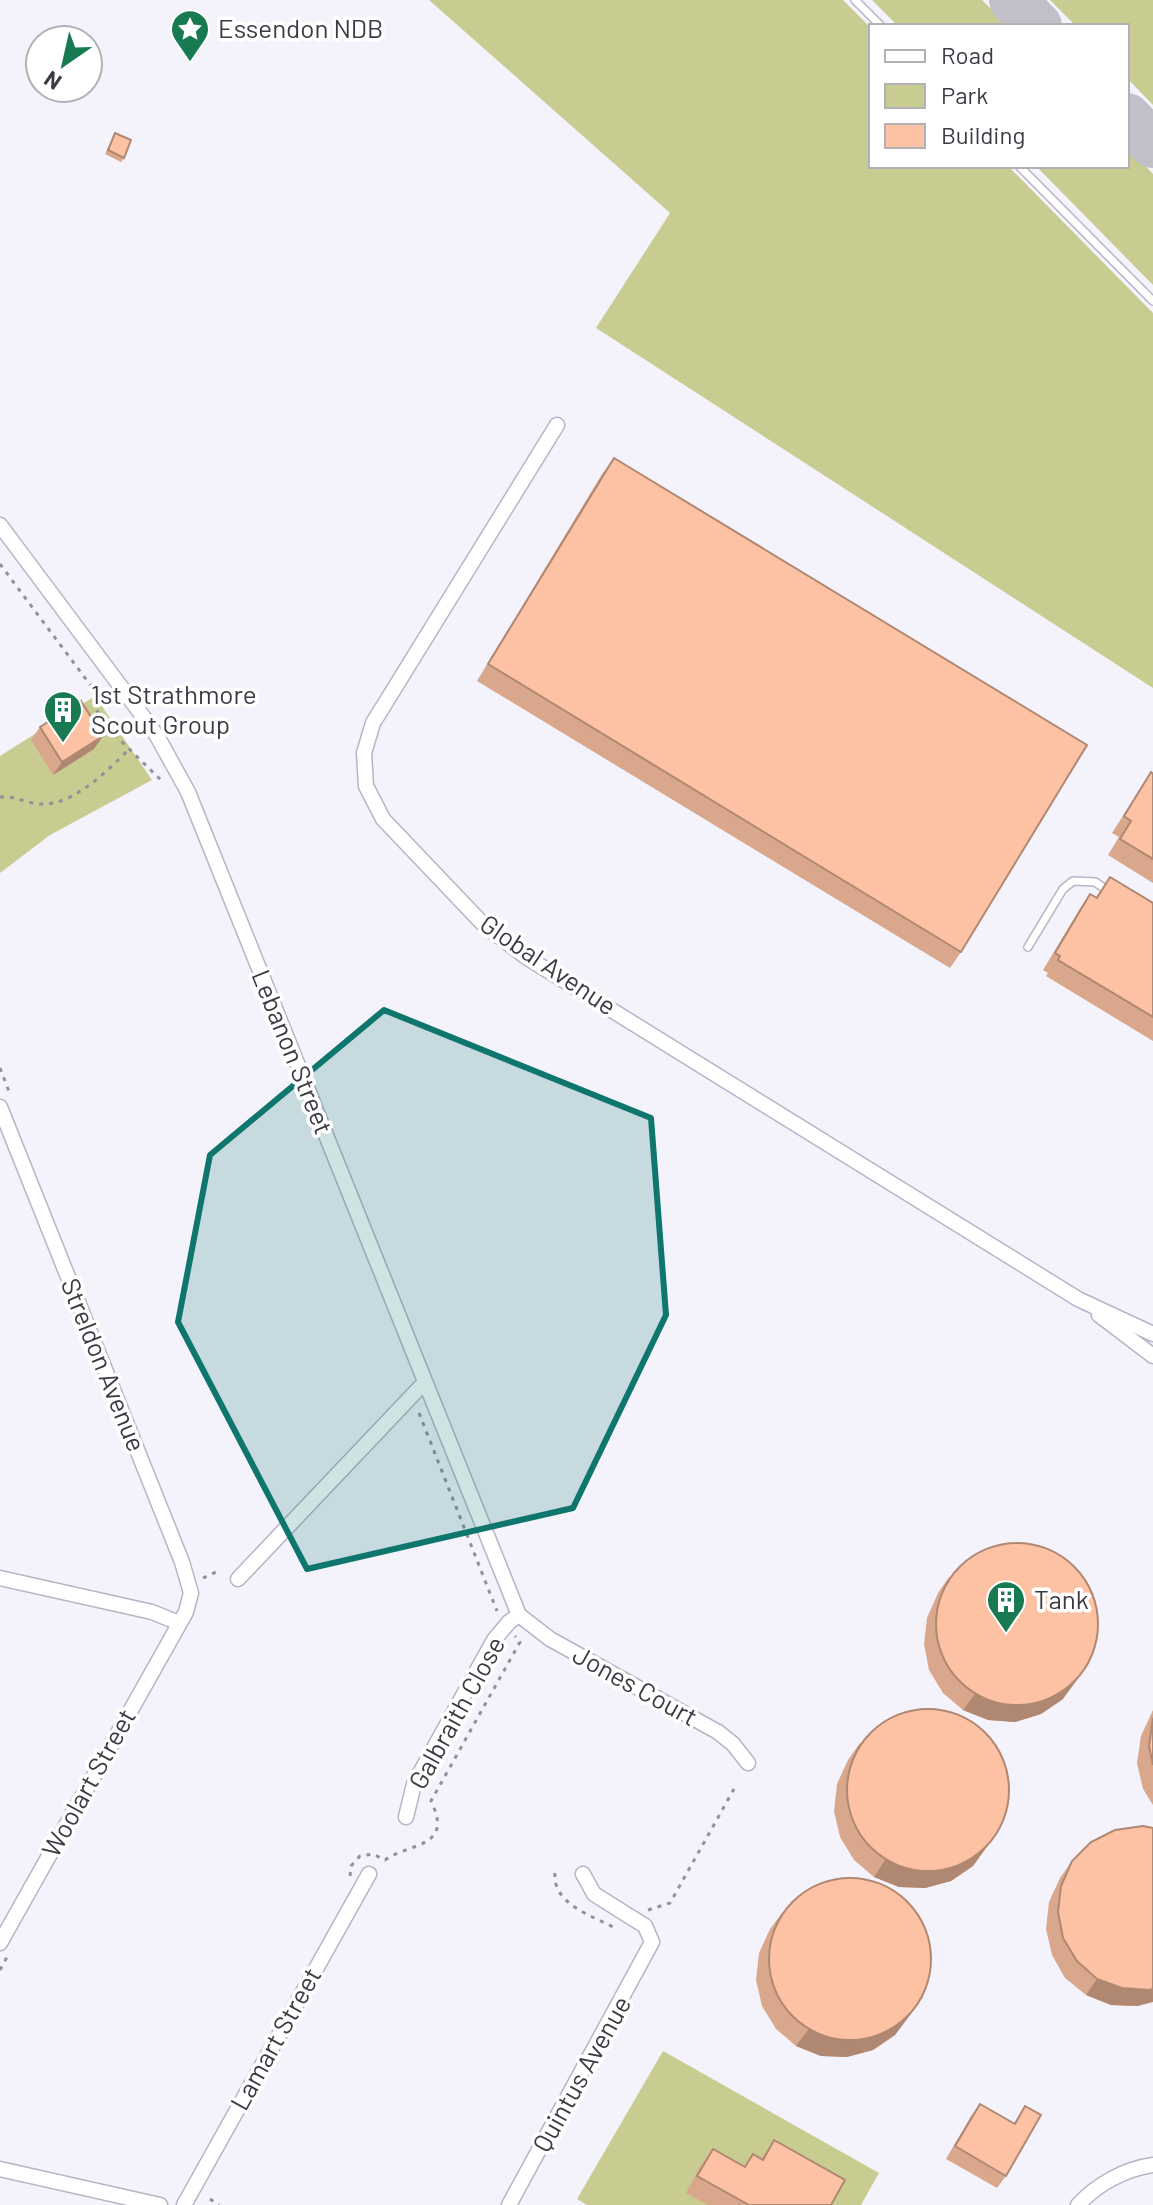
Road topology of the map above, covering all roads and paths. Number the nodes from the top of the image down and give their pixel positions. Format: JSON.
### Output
{"nodes":[{"id":1,"x":855,"y":0,"type":"edge"},
{"id":2,"x":879,"y":24,"type":"edge"},
{"id":3,"x":1021,"y":168,"type":"edge"},
{"id":4,"x":1153,"y":301,"type":"edge"},
{"id":5,"x":557,"y":425,"type":"dead end"},
{"id":6,"x":0,"y":525,"type":"edge"},
{"id":7,"x":0,"y":564,"type":"edge"},
{"id":8,"x":129,"y":749,"type":"junction"},
{"id":9,"x":170,"y":794,"type":"dead end"},
{"id":10,"x":0,"y":797,"type":"edge"},
{"id":11,"x":1118,"y":897,"type":"edge"},
{"id":12,"x":1028,"y":947,"type":"dead end"},
{"id":13,"x":0,"y":1068,"type":"edge"},
{"id":14,"x":6,"y":1101,"type":"edge"},
{"id":15,"x":1078,"y":1299,"type":"junction"},
{"id":16,"x":1153,"y":1334,"type":"edge"},
{"id":17,"x":1148,"y":1353,"type":"edge"},
{"id":18,"x":424,"y":1383,"type":"junction"},
{"id":19,"x":412,"y":1395,"type":"junction"},
{"id":20,"x":198,"y":1567,"type":"dead end"},
{"id":21,"x":216,"y":1572,"type":"dead end"},
{"id":22,"x":0,"y":1578,"type":"edge"},
{"id":23,"x":203,"y":1578,"type":"junction"},
{"id":24,"x":238,"y":1579,"type":"dead end"},
{"id":25,"x":206,"y":1588,"type":"dead end"},
{"id":26,"x":519,"y":1615,"type":"junction"},
{"id":27,"x":179,"y":1623,"type":"junction"},
{"id":28,"x":506,"y":1625,"type":"junction"},
{"id":29,"x":748,"y":1763,"type":"dead end"},
{"id":30,"x":734,"y":1789,"type":"dead end"},
{"id":31,"x":406,"y":1817,"type":"dead end"},
{"id":32,"x":555,"y":1873,"type":"dead end"},
{"id":33,"x":369,"y":1874,"type":"dead end"},
{"id":34,"x":583,"y":1874,"type":"dead end"},
{"id":35,"x":348,"y":1883,"type":"dead end"},
{"id":36,"x":641,"y":1922,"type":"junction"},
{"id":37,"x":617,"y":1929,"type":"dead end"},
{"id":38,"x":6,"y":1945,"type":"edge"},
{"id":39,"x":0,"y":1970,"type":"edge"},
{"id":40,"x":1153,"y":2165,"type":"edge"},
{"id":41,"x":0,"y":2169,"type":"edge"},
{"id":42,"x":210,"y":2199,"type":"dead end"},
{"id":43,"x":160,"y":2205,"type":"edge"},
{"id":44,"x":184,"y":2205,"type":"edge"},
{"id":45,"x":219,"y":2205,"type":"edge"},
{"id":46,"x":509,"y":2205,"type":"edge"},
{"id":47,"x":1078,"y":2205,"type":"edge"}],
"edges":[{"from":1,"to":2,"type":"lane"},
{"from":3,"to":4,"type":"lane"},
{"from":5,"to":15,"type":"street","name":"Global Avenue"},
{"from":6,"to":18,"type":"street","name":"Lebanon Street"},
{"from":7,"to":8,"type":"path"},
{"from":8,"to":9,"type":"path"},
{"from":8,"to":10,"type":"path"},
{"from":11,"to":12,"type":"lane"},
{"from":13,"to":14,"type":"path"},
{"from":14,"to":27,"type":"street","name":"Streldon Avenue"},
{"from":15,"to":16,"type":"street","name":"Global Avenue"},
{"from":15,"to":17,"type":"street","name":"Global Avenue"},
{"from":16,"to":17,"type":"street"},
{"from":18,"to":19,"type":"street"},
{"from":18,"to":26,"type":"street","name":"Lebanon Street"},
{"from":19,"to":24,"type":"street"},
{"from":19,"to":28,"type":"path"},
{"from":20,"to":23,"type":"path"},
{"from":21,"to":23,"type":"path"},
{"from":22,"to":27,"type":"street"},
{"from":23,"to":25,"type":"path"},
{"from":26,"to":28,"type":"street","name":"Galbraith Close"},
{"from":26,"to":29,"type":"street","name":"Jones Court"},
{"from":27,"to":38,"type":"street","name":"Woolart Street"},
{"from":28,"to":31,"type":"street","name":"Galbraith Close"},
{"from":28,"to":35,"type":"path"},
{"from":30,"to":36,"type":"path"},
{"from":32,"to":37,"type":"path"},
{"from":33,"to":44,"type":"street","name":"Lamart Street"},
{"from":34,"to":36,"type":"street"},
{"from":36,"to":46,"type":"street","name":"Quintus Avenue"},
{"from":38,"to":39,"type":"path"},
{"from":40,"to":47,"type":"street"},
{"from":41,"to":43,"type":"street"},
{"from":42,"to":45,"type":"path"}]}
